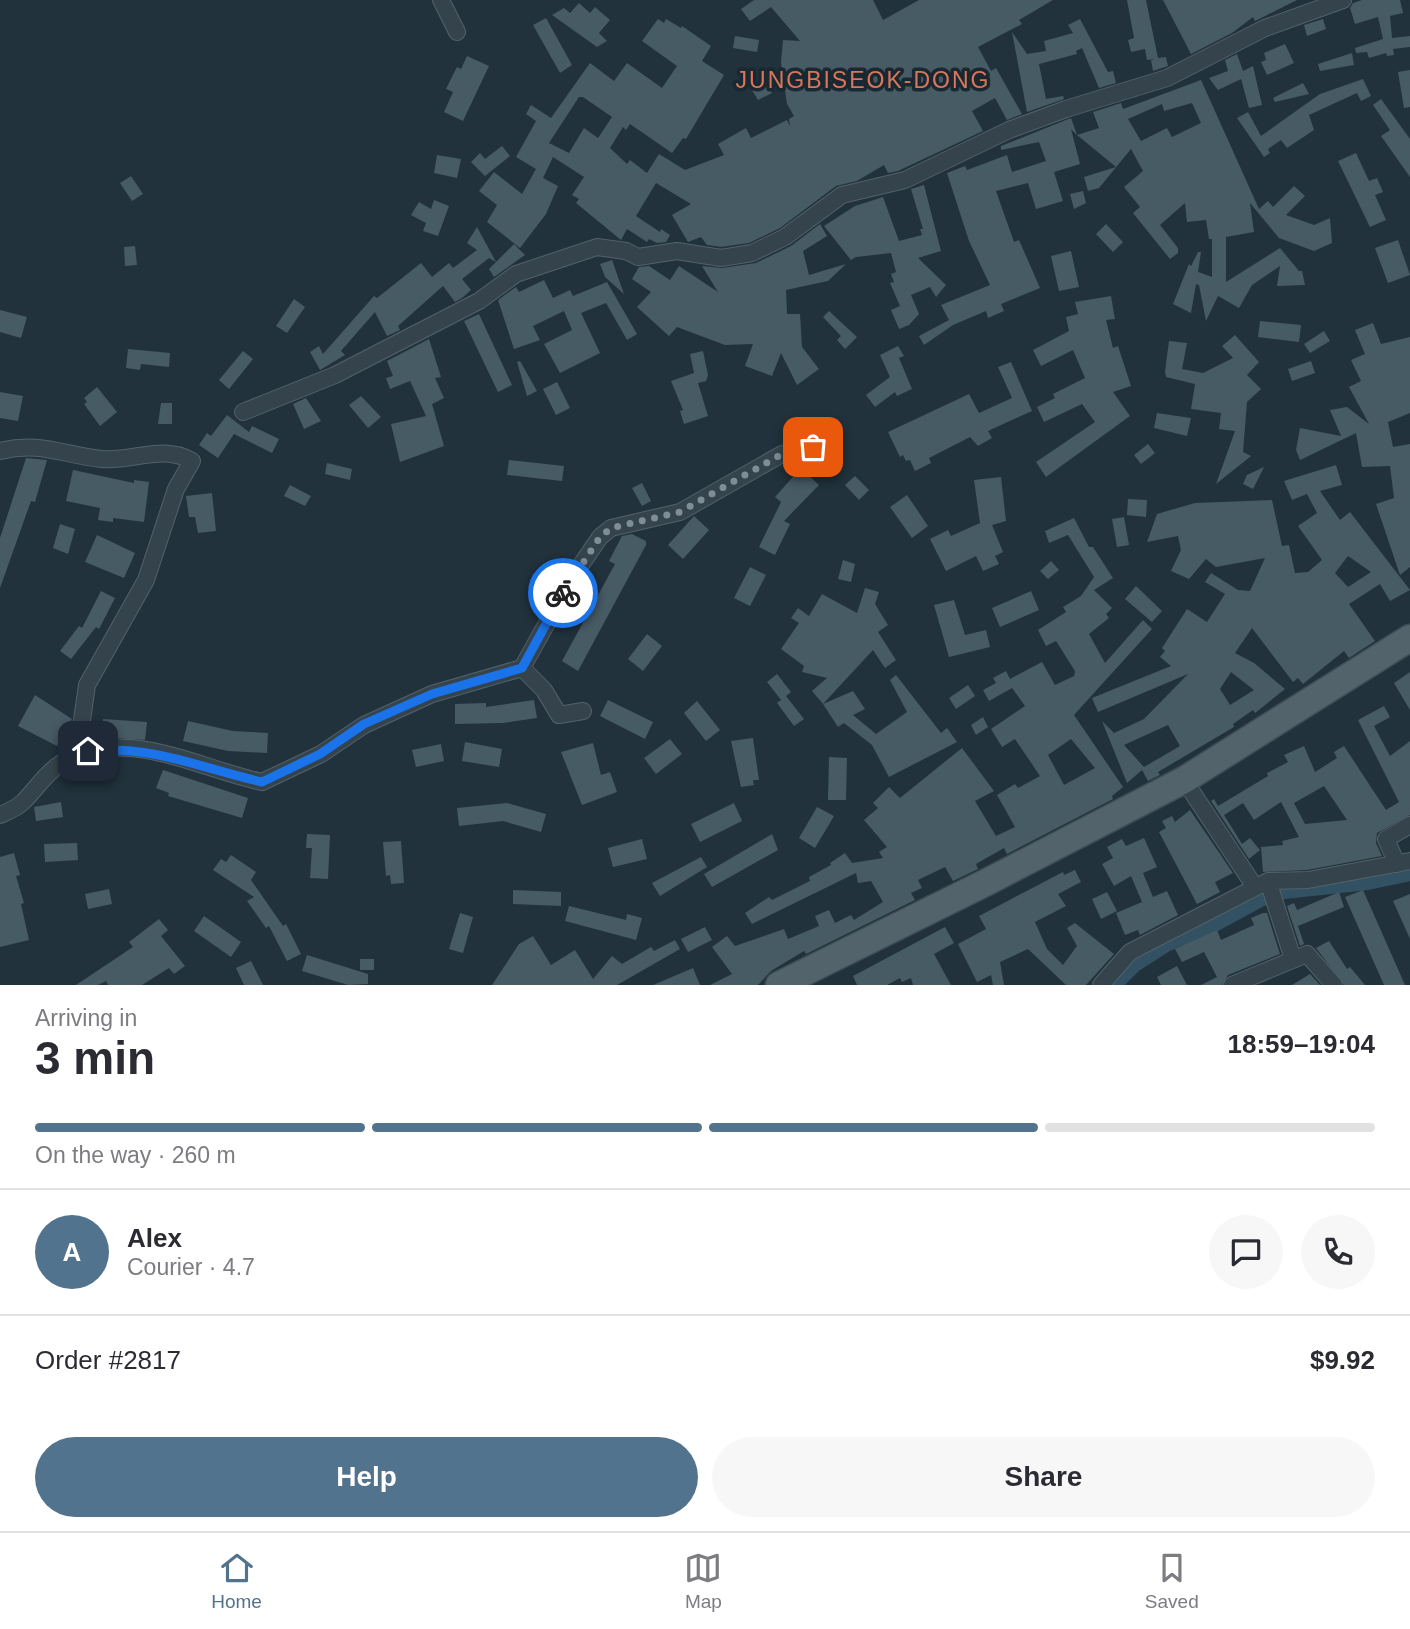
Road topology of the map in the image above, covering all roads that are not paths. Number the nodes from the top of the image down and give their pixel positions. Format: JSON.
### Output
{"nodes":[{"id":1,"x":441,"y":0,"type":"edge"},
{"id":2,"x":1343,"y":0,"type":"edge"},
{"id":3,"x":457,"y":32,"type":"dead end"},
{"id":4,"x":243,"y":412,"type":"dead end"},
{"id":5,"x":813,"y":447,"type":"dead end"},
{"id":6,"x":0,"y":452,"type":"edge"},
{"id":7,"x":1410,"y":638,"type":"edge"},
{"id":8,"x":522,"y":668,"type":"junction"},
{"id":9,"x":583,"y":711,"type":"dead end"},
{"id":10,"x":77,"y":755,"type":"junction"},
{"id":11,"x":1184,"y":780,"type":"junction"},
{"id":12,"x":0,"y":816,"type":"edge"},
{"id":13,"x":1410,"y":825,"type":"edge"},
{"id":14,"x":1404,"y":862,"type":"edge"},
{"id":15,"x":1266,"y":889,"type":"junction"},
{"id":16,"x":1293,"y":959,"type":"junction"},
{"id":17,"x":792,"y":982,"type":"edge"},
{"id":18,"x":1101,"y":985,"type":"edge"},
{"id":19,"x":1232,"y":985,"type":"edge"},
{"id":20,"x":1334,"y":985,"type":"edge"}],
"edges":[{"from":1,"to":3,"type":"street"},
{"from":2,"to":4,"type":"street"},
{"from":5,"to":8,"type":"street"},
{"from":6,"to":10,"type":"street"},
{"from":7,"to":11,"type":"main road"},
{"from":8,"to":9,"type":"street"},
{"from":8,"to":10,"type":"street"},
{"from":10,"to":12,"type":"street"},
{"from":11,"to":15,"type":"street"},
{"from":11,"to":17,"type":"main road"},
{"from":13,"to":14,"type":"street"},
{"from":14,"to":15,"type":"street"},
{"from":15,"to":16,"type":"street"},
{"from":15,"to":18,"type":"street"},
{"from":16,"to":19,"type":"street"},
{"from":16,"to":20,"type":"street"}]}
